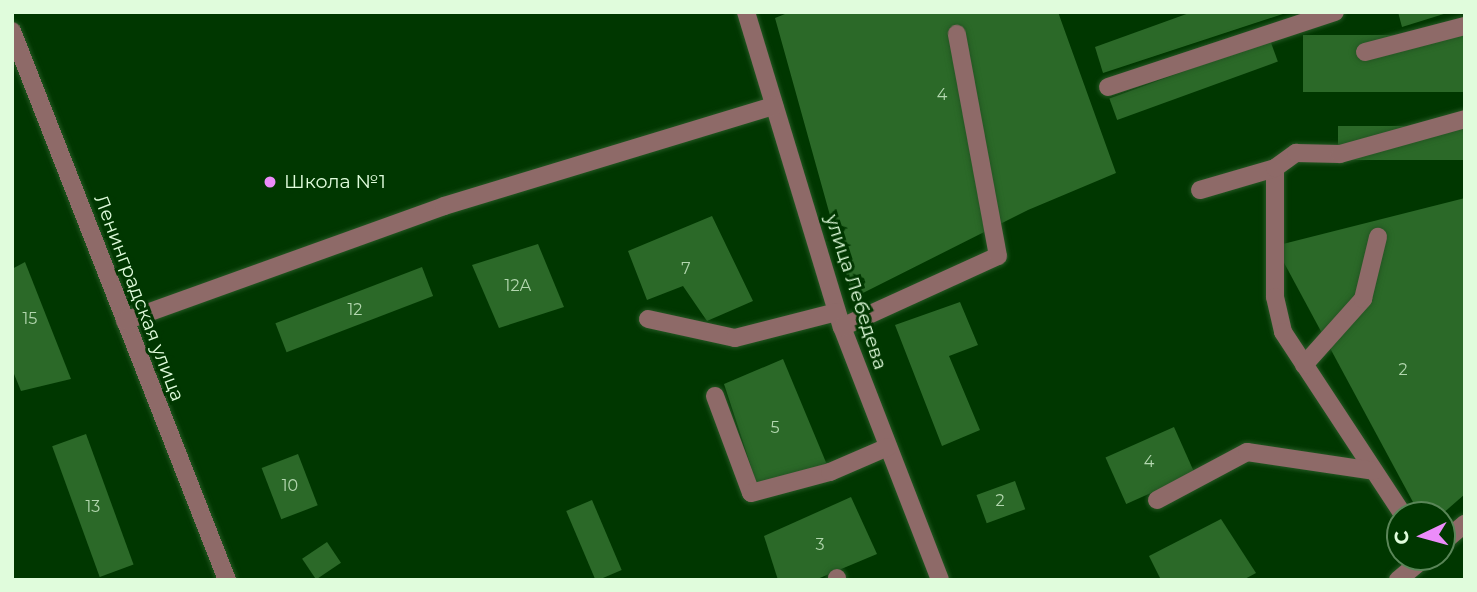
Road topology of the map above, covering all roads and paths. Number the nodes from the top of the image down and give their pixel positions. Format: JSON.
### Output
{"nodes":[{"id":1,"x":746,"y":12,"type":"edge"},
{"id":2,"x":1335,"y":12,"type":"edge"},
{"id":3,"x":1465,"y":26,"type":"edge"},
{"id":4,"x":12,"y":32,"type":"edge"},
{"id":5,"x":957,"y":34,"type":"dead end"},
{"id":6,"x":1365,"y":52,"type":"dead end"},
{"id":7,"x":1108,"y":87,"type":"dead end"},
{"id":8,"x":774,"y":106,"type":"junction"},
{"id":9,"x":1465,"y":119,"type":"edge"},
{"id":10,"x":1275,"y":168,"type":"junction"},
{"id":11,"x":1200,"y":190,"type":"dead end"},
{"id":12,"x":1378,"y":237,"type":"dead end"},
{"id":13,"x":648,"y":319,"type":"dead end"},
{"id":14,"x":125,"y":320,"type":"junction"},
{"id":15,"x":840,"y":320,"type":"junction"},
{"id":16,"x":1304,"y":365,"type":"junction"},
{"id":17,"x":715,"y":396,"type":"dead end"},
{"id":18,"x":888,"y":447,"type":"junction"},
{"id":19,"x":1374,"y":471,"type":"junction"},
{"id":20,"x":1157,"y":500,"type":"dead end"},
{"id":21,"x":1394,"y":501,"type":"edge"},
{"id":22,"x":227,"y":580,"type":"edge"},
{"id":23,"x":940,"y":580,"type":"edge"}],
"edges":[{"from":1,"to":8,"type":"street","name":"улица Лебедева"},
{"from":2,"to":7,"type":"street"},
{"from":3,"to":6,"type":"street"},
{"from":4,"to":14,"type":"street","name":"Ленинградская улица"},
{"from":5,"to":15,"type":"street"},
{"from":8,"to":14,"type":"street"},
{"from":8,"to":15,"type":"street","name":"улица Лебедева"},
{"from":9,"to":10,"type":"street"},
{"from":10,"to":11,"type":"street"},
{"from":10,"to":16,"type":"street"},
{"from":12,"to":16,"type":"street"},
{"from":13,"to":15,"type":"street"},
{"from":14,"to":22,"type":"street","name":"Ленинградская улица"},
{"from":15,"to":18,"type":"street","name":"улица Лебедева"},
{"from":16,"to":19,"type":"street"},
{"from":17,"to":18,"type":"street"},
{"from":18,"to":23,"type":"street","name":"улица Лебедева"},
{"from":19,"to":20,"type":"street"},
{"from":19,"to":21,"type":"street"}]}
